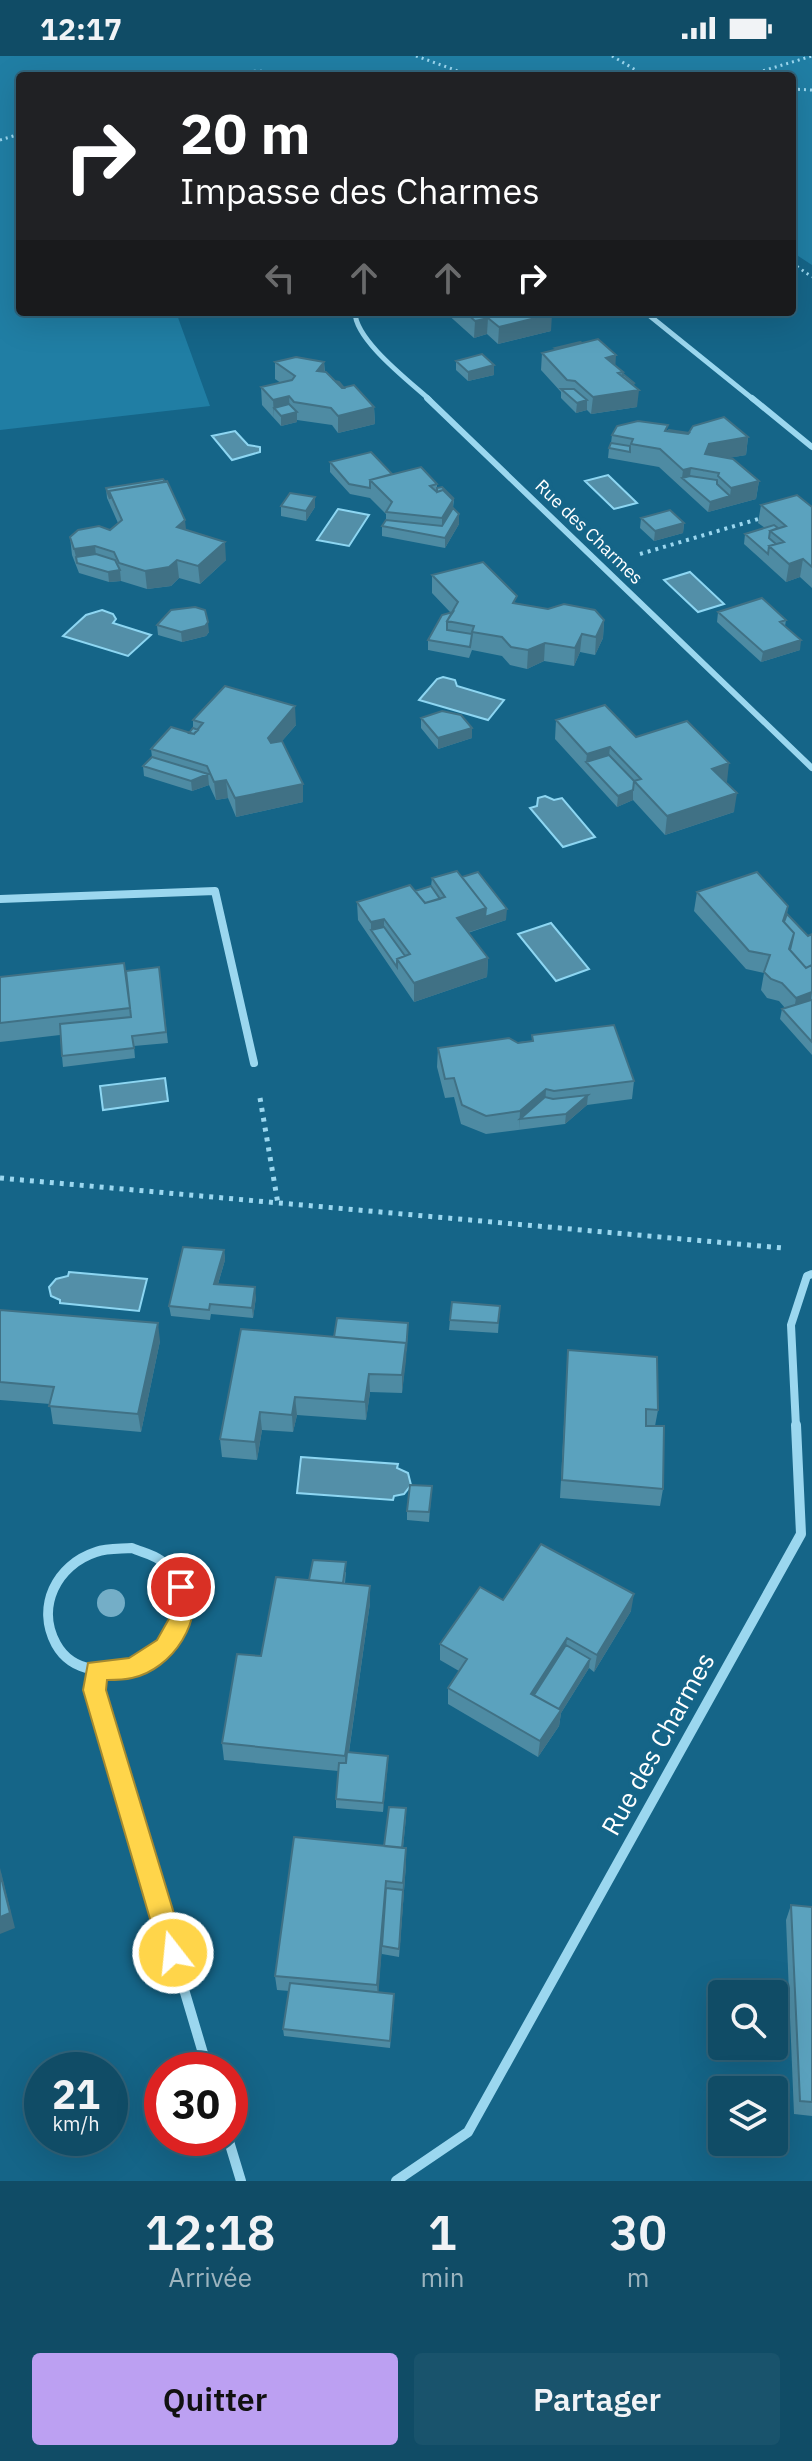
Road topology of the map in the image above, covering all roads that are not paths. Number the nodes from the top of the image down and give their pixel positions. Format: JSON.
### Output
{"nodes":[{"id":1,"x":355,"y":316,"type":"edge"},
{"id":2,"x":650,"y":316,"type":"edge"},
{"id":3,"x":812,"y":447,"type":"edge"},
{"id":4,"x":812,"y":768,"type":"edge"},
{"id":5,"x":0,"y":899,"type":"edge"},
{"id":6,"x":254,"y":1063,"type":"road end"},
{"id":7,"x":812,"y":1274,"type":"edge"},
{"id":8,"x":806,"y":1534,"type":"edge"},
{"id":9,"x":96,"y":1671,"type":"junction"},
{"id":10,"x":203,"y":2052,"type":"edge"},
{"id":11,"x":233,"y":2156,"type":"edge"},
{"id":12,"x":241,"y":2181,"type":"edge"},
{"id":13,"x":396,"y":2181,"type":"edge"}],
"edges":[{"from":1,"to":4,"type":"street","name":"Rue des Charmes"},
{"from":2,"to":3,"type":"street"},
{"from":5,"to":6,"type":"street"},
{"from":7,"to":8,"type":"street","name":"Rue des Charmes"},
{"from":8,"to":13,"type":"street","name":"Rue des Charmes"},
{"from":9,"to":9,"type":"street"},
{"from":9,"to":10,"type":"street"},
{"from":11,"to":12,"type":"street"}]}
